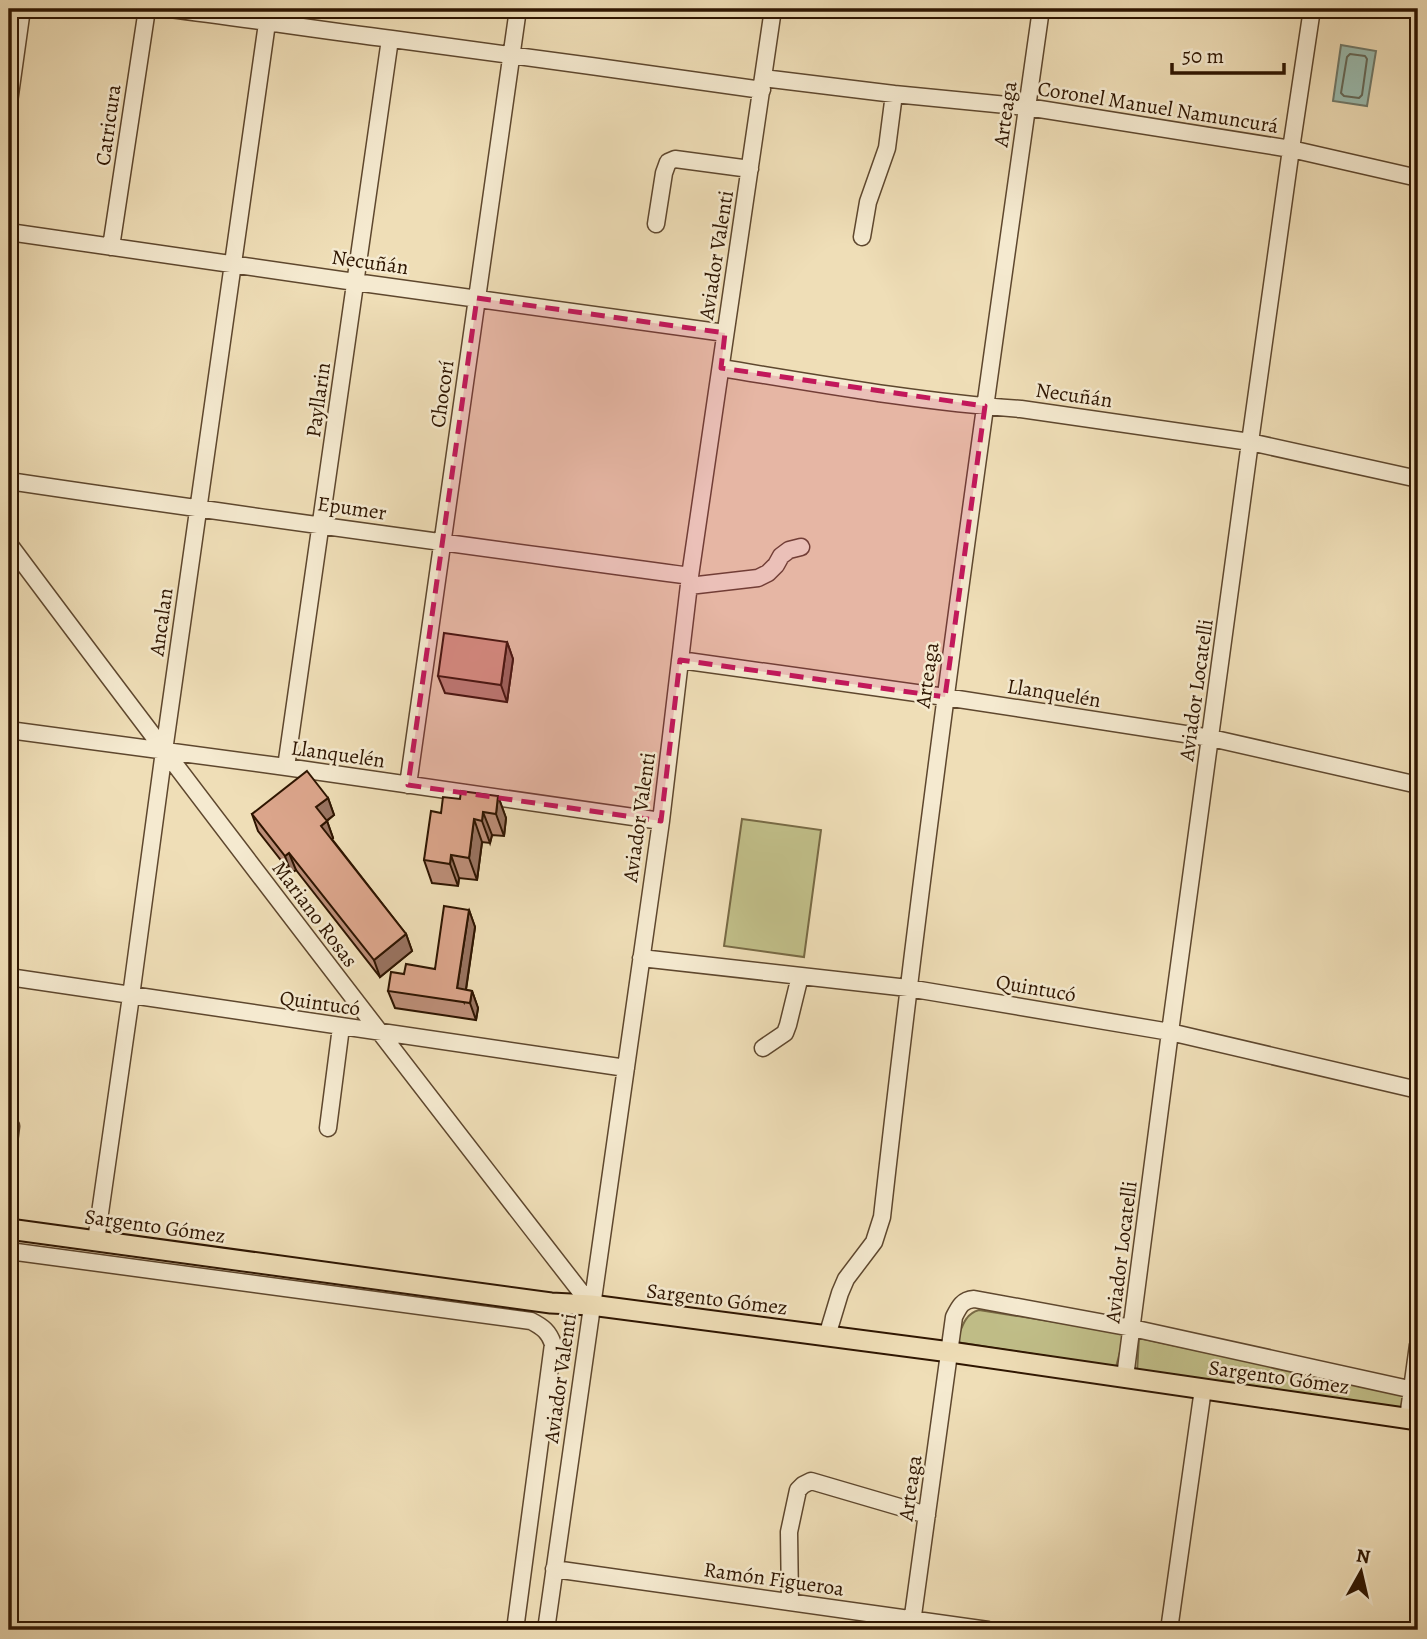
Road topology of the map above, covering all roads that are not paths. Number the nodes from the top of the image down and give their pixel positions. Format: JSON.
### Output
{"nodes":[{"id":1,"x":22,"y":9,"type":"edge"},
{"id":2,"x":146,"y":9,"type":"edge"},
{"id":3,"x":170,"y":9,"type":"edge"},
{"id":4,"x":518,"y":9,"type":"edge"},
{"id":5,"x":773,"y":9,"type":"edge"},
{"id":6,"x":1041,"y":9,"type":"edge"},
{"id":7,"x":1312,"y":9,"type":"edge"},
{"id":8,"x":268,"y":15,"type":"edge"},
{"id":9,"x":390,"y":39,"type":"junction"},
{"id":10,"x":512,"y":54,"type":"junction"},
{"id":11,"x":763,"y":84,"type":"junction"},
{"id":12,"x":894,"y":94,"type":"junction"},
{"id":13,"x":9,"y":102,"type":"edge"},
{"id":14,"x":1027,"y":107,"type":"junction"},
{"id":15,"x":1290,"y":149,"type":"junction"},
{"id":16,"x":750,"y":169,"type":"junction"},
{"id":17,"x":1418,"y":178,"type":"edge"},
{"id":18,"x":656,"y":224,"type":"dead end"},
{"id":19,"x":9,"y":232,"type":"edge"},
{"id":20,"x":862,"y":237,"type":"dead end"},
{"id":21,"x":111,"y":247,"type":"junction"},
{"id":22,"x":233,"y":264,"type":"junction"},
{"id":23,"x":355,"y":282,"type":"junction"},
{"id":24,"x":477,"y":298,"type":"junction"},
{"id":25,"x":725,"y":332,"type":"junction"},
{"id":26,"x":721,"y":368,"type":"junction"},
{"id":27,"x":985,"y":407,"type":"junction"},
{"id":28,"x":1250,"y":442,"type":"junction"},
{"id":29,"x":1418,"y":479,"type":"edge"},
{"id":30,"x":9,"y":481,"type":"edge"},
{"id":31,"x":198,"y":509,"type":"junction"},
{"id":32,"x":322,"y":525,"type":"junction"},
{"id":33,"x":441,"y":541,"type":"junction"},
{"id":34,"x":9,"y":544,"type":"edge"},
{"id":35,"x":801,"y":547,"type":"dead end"},
{"id":36,"x":690,"y":581,"type":"junction"},
{"id":37,"x":680,"y":660,"type":"junction"},
{"id":38,"x":945,"y":697,"type":"junction"},
{"id":39,"x":9,"y":730,"type":"edge"},
{"id":40,"x":1211,"y":738,"type":"junction"},
{"id":41,"x":163,"y":751,"type":"junction"},
{"id":42,"x":286,"y":767,"type":"junction"},
{"id":43,"x":408,"y":785,"type":"junction"},
{"id":44,"x":1418,"y":785,"type":"edge"},
{"id":45,"x":661,"y":821,"type":"junction"},
{"id":46,"x":641,"y":958,"type":"junction"},
{"id":47,"x":800,"y":976,"type":"junction"},
{"id":48,"x":9,"y":978,"type":"edge"},
{"id":49,"x":908,"y":988,"type":"junction"},
{"id":50,"x":131,"y":996,"type":"junction"},
{"id":51,"x":341,"y":1027,"type":"junction"},
{"id":52,"x":379,"y":1032,"type":"junction"},
{"id":53,"x":1170,"y":1032,"type":"junction"},
{"id":54,"x":763,"y":1048,"type":"dead end"},
{"id":55,"x":626,"y":1068,"type":"junction"},
{"id":56,"x":1418,"y":1090,"type":"edge"},
{"id":57,"x":328,"y":1128,"type":"dead end"},
{"id":58,"x":9,"y":1229,"type":"edge"},
{"id":59,"x":96,"y":1241,"type":"junction"},
{"id":60,"x":9,"y":1251,"type":"edge"},
{"id":61,"x":592,"y":1305,"type":"junction"},
{"id":62,"x":1132,"y":1328,"type":"junction"},
{"id":63,"x":827,"y":1336,"type":"junction"},
{"id":64,"x":1418,"y":1345,"type":"edge"},
{"id":65,"x":950,"y":1352,"type":"junction"},
{"id":66,"x":1125,"y":1377,"type":"junction"},
{"id":67,"x":1203,"y":1389,"type":"junction"},
{"id":68,"x":1415,"y":1391,"type":"edge"},
{"id":69,"x":1413,"y":1419,"type":"edge"},
{"id":70,"x":927,"y":1514,"type":"junction"},
{"id":71,"x":554,"y":1569,"type":"junction"},
{"id":72,"x":790,"y":1602,"type":"junction"},
{"id":73,"x":912,"y":1625,"type":"edge"},
{"id":74,"x":515,"y":1630,"type":"edge"},
{"id":75,"x":545,"y":1630,"type":"edge"},
{"id":76,"x":988,"y":1630,"type":"edge"},
{"id":77,"x":1169,"y":1630,"type":"edge"}],
"edges":[{"from":1,"to":13,"type":"street"},
{"from":2,"to":21,"type":"street","name":"Catricura"},
{"from":3,"to":8,"type":"street","name":"Coronel Manuel Namuncurá"},
{"from":4,"to":10,"type":"street","name":"Chocorí"},
{"from":5,"to":11,"type":"street","name":"Aviador Valenti"},
{"from":6,"to":14,"type":"street","name":"Arteaga"},
{"from":7,"to":15,"type":"street","name":"Aviador Locatelli"},
{"from":8,"to":9,"type":"street","name":"Coronel Manuel Namuncurá"},
{"from":8,"to":22,"type":"street","name":"Ancalan"},
{"from":9,"to":10,"type":"street","name":"Coronel Manuel Namuncurá"},
{"from":9,"to":23,"type":"street","name":"Payllarin"},
{"from":10,"to":11,"type":"street","name":"Coronel Manuel Namuncurá"},
{"from":10,"to":24,"type":"street","name":"Chocorí"},
{"from":11,"to":12,"type":"street","name":"Coronel Manuel Namuncurá"},
{"from":11,"to":16,"type":"street","name":"Aviador Valenti"},
{"from":12,"to":14,"type":"street","name":"Coronel Manuel Namuncurá"},
{"from":12,"to":20,"type":"street"},
{"from":14,"to":15,"type":"street","name":"Coronel Manuel Namuncurá"},
{"from":14,"to":27,"type":"street","name":"Arteaga"},
{"from":15,"to":17,"type":"street","name":"Coronel Manuel Namuncurá"},
{"from":15,"to":28,"type":"street","name":"Aviador Locatelli"},
{"from":16,"to":18,"type":"street"},
{"from":16,"to":25,"type":"street","name":"Aviador Valenti"},
{"from":19,"to":21,"type":"street","name":"Necuñán"},
{"from":21,"to":22,"type":"street","name":"Necuñán"},
{"from":22,"to":23,"type":"street","name":"Necuñán"},
{"from":22,"to":31,"type":"street","name":"Ancalan"},
{"from":23,"to":24,"type":"street","name":"Necuñán"},
{"from":23,"to":32,"type":"street","name":"Payllarin"},
{"from":24,"to":25,"type":"street","name":"Necuñán"},
{"from":24,"to":33,"type":"street","name":"Chocorí"},
{"from":25,"to":26,"type":"street","name":"Aviador Valenti"},
{"from":26,"to":27,"type":"street","name":"Necuñán"},
{"from":26,"to":36,"type":"street","name":"Aviador Valenti"},
{"from":27,"to":28,"type":"street","name":"Necuñán"},
{"from":27,"to":38,"type":"street","name":"Arteaga"},
{"from":28,"to":29,"type":"street","name":"Necuñán"},
{"from":28,"to":40,"type":"street","name":"Aviador Locatelli"},
{"from":30,"to":31,"type":"street","name":"Epumer"},
{"from":31,"to":32,"type":"street","name":"Epumer"},
{"from":31,"to":41,"type":"street","name":"Ancalan"},
{"from":32,"to":33,"type":"street","name":"Epumer"},
{"from":32,"to":42,"type":"street","name":"Payllarin"},
{"from":33,"to":36,"type":"street","name":"Epumer"},
{"from":33,"to":43,"type":"street","name":"Chocorí"},
{"from":34,"to":41,"type":"street","name":"Mariano Rosas"},
{"from":35,"to":36,"type":"street","name":"Epumer"},
{"from":36,"to":37,"type":"street","name":"Aviador Valenti"},
{"from":37,"to":38,"type":"street","name":"Llanquelén"},
{"from":37,"to":45,"type":"street","name":"Aviador Valenti"},
{"from":38,"to":40,"type":"street","name":"Llanquelén"},
{"from":38,"to":49,"type":"street","name":"Arteaga"},
{"from":39,"to":41,"type":"street","name":"Llanquelén"},
{"from":40,"to":44,"type":"street","name":"Llanquelén"},
{"from":40,"to":53,"type":"street","name":"Aviador Locatelli"},
{"from":41,"to":42,"type":"street","name":"Llanquelén"},
{"from":41,"to":50,"type":"street","name":"Ancalan"},
{"from":41,"to":52,"type":"street","name":"Mariano Rosas"},
{"from":42,"to":43,"type":"street","name":"Llanquelén"},
{"from":43,"to":45,"type":"street","name":"Llanquelén"},
{"from":45,"to":46,"type":"street","name":"Aviador Valenti"},
{"from":46,"to":47,"type":"street","name":"Quintucó"},
{"from":46,"to":55,"type":"street","name":"Aviador Valenti"},
{"from":47,"to":49,"type":"street","name":"Quintucó"},
{"from":47,"to":54,"type":"street"},
{"from":48,"to":50,"type":"street","name":"Quintucó"},
{"from":49,"to":53,"type":"street","name":"Quintucó"},
{"from":49,"to":63,"type":"street","name":"Arteaga"},
{"from":50,"to":51,"type":"street","name":"Quintucó"},
{"from":50,"to":59,"type":"street","name":"Ancalan"},
{"from":51,"to":52,"type":"street","name":"Quintucó"},
{"from":51,"to":57,"type":"street"},
{"from":52,"to":55,"type":"street","name":"Quintucó"},
{"from":52,"to":61,"type":"street","name":"Mariano Rosas"},
{"from":53,"to":56,"type":"street","name":"Quintucó"},
{"from":53,"to":62,"type":"street","name":"Aviador Locatelli"},
{"from":55,"to":61,"type":"street","name":"Aviador Valenti"},
{"from":58,"to":59,"type":"main road","name":"Sargento Gómez"},
{"from":59,"to":61,"type":"main road","name":"Sargento Gómez"},
{"from":60,"to":74,"type":"street"},
{"from":61,"to":63,"type":"main road","name":"Sargento Gómez"},
{"from":61,"to":71,"type":"street","name":"Aviador Valenti"},
{"from":62,"to":65,"type":"street","name":"Arteaga"},
{"from":62,"to":66,"type":"street","name":"Aviador Locatelli"},
{"from":62,"to":68,"type":"street"},
{"from":63,"to":65,"type":"main road","name":"Sargento Gómez"},
{"from":64,"to":68,"type":"street"},
{"from":65,"to":66,"type":"main road","name":"Sargento Gómez"},
{"from":65,"to":70,"type":"street","name":"Arteaga"},
{"from":66,"to":67,"type":"main road","name":"Sargento Gómez"},
{"from":67,"to":69,"type":"main road","name":"Sargento Gómez"},
{"from":67,"to":77,"type":"street"},
{"from":68,"to":69,"type":"street"},
{"from":70,"to":72,"type":"street"},
{"from":70,"to":73,"type":"street","name":"Arteaga"},
{"from":71,"to":72,"type":"street","name":"Ramón Figueroa"},
{"from":71,"to":75,"type":"street","name":"Aviador Valenti"},
{"from":72,"to":73,"type":"street","name":"Ramón Figueroa"},
{"from":73,"to":76,"type":"street","name":"Ramón Figueroa"}]}
